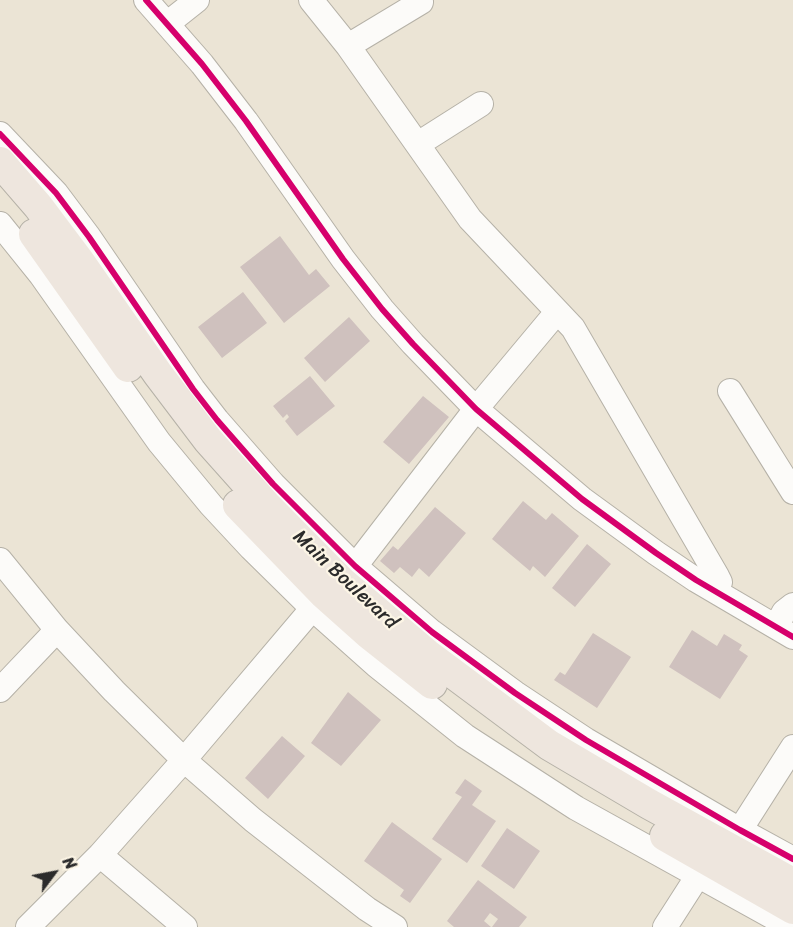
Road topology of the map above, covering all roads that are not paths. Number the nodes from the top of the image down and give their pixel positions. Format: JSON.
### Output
{"nodes":[{"id":1,"x":146,"y":0,"type":"edge"},
{"id":2,"x":197,"y":0,"type":"edge"},
{"id":3,"x":311,"y":0,"type":"edge"},
{"id":4,"x":421,"y":2,"type":"dead end"},
{"id":5,"x":168,"y":23,"type":"junction"},
{"id":6,"x":348,"y":46,"type":"junction"},
{"id":7,"x":481,"y":104,"type":"dead end"},
{"id":8,"x":0,"y":134,"type":"edge"},
{"id":9,"x":418,"y":144,"type":"junction"},
{"id":10,"x":0,"y":162,"type":"edge"},
{"id":11,"x":0,"y":193,"type":"edge"},
{"id":12,"x":0,"y":224,"type":"edge"},
{"id":13,"x":95,"y":303,"type":"junction"},
{"id":14,"x":557,"y":312,"type":"junction"},
{"id":15,"x":730,"y":391,"type":"dead end"},
{"id":16,"x":476,"y":409,"type":"junction"},
{"id":17,"x":793,"y":492,"type":"edge"},
{"id":18,"x":0,"y":560,"type":"edge"},
{"id":19,"x":333,"y":588,"type":"junction"},
{"id":20,"x":717,"y":592,"type":"junction"},
{"id":21,"x":793,"y":605,"type":"edge"},
{"id":22,"x":57,"y":630,"type":"junction"},
{"id":23,"x":784,"y":632,"type":"edge"},
{"id":24,"x":0,"y":690,"type":"edge"},
{"id":25,"x":793,"y":747,"type":"edge"},
{"id":26,"x":184,"y":760,"type":"junction"},
{"id":27,"x":718,"y":854,"type":"junction"},
{"id":28,"x":100,"y":855,"type":"junction"},
{"id":29,"x":793,"y":859,"type":"edge"},
{"id":30,"x":793,"y":883,"type":"edge"},
{"id":31,"x":793,"y":909,"type":"edge"},
{"id":32,"x":28,"y":927,"type":"edge"},
{"id":33,"x":185,"y":927,"type":"edge"},
{"id":34,"x":395,"y":927,"type":"edge"},
{"id":35,"x":665,"y":927,"type":"edge"},
{"id":36,"x":791,"y":927,"type":"edge"}],
"edges":[{"from":1,"to":5,"type":"street"},
{"from":2,"to":5,"type":"street"},
{"from":3,"to":6,"type":"street"},
{"from":4,"to":6,"type":"street"},
{"from":5,"to":16,"type":"street"},
{"from":6,"to":9,"type":"street"},
{"from":7,"to":9,"type":"street"},
{"from":8,"to":19,"type":"street"},
{"from":9,"to":14,"type":"street"},
{"from":10,"to":13,"type":"main road","name":"Main Boulevard"},
{"from":11,"to":13,"type":"main road","name":"Main Boulevard"},
{"from":12,"to":19,"type":"street"},
{"from":13,"to":19,"type":"main road","name":"Main Boulevard"},
{"from":14,"to":16,"type":"street"},
{"from":14,"to":20,"type":"street"},
{"from":15,"to":17,"type":"street"},
{"from":16,"to":19,"type":"street"},
{"from":16,"to":20,"type":"street"},
{"from":18,"to":22,"type":"street"},
{"from":19,"to":26,"type":"street"},
{"from":19,"to":27,"type":"main road","name":"Main Boulevard"},
{"from":19,"to":27,"type":"street"},
{"from":20,"to":23,"type":"street"},
{"from":21,"to":23,"type":"street"},
{"from":22,"to":24,"type":"street"},
{"from":22,"to":26,"type":"street"},
{"from":25,"to":27,"type":"street"},
{"from":26,"to":28,"type":"street"},
{"from":26,"to":34,"type":"street"},
{"from":27,"to":29,"type":"street"},
{"from":27,"to":30,"type":"main road","name":"Main Boulevard"},
{"from":27,"to":31,"type":"main road","name":"Main Boulevard"},
{"from":27,"to":35,"type":"street"},
{"from":27,"to":36,"type":"street"},
{"from":28,"to":32,"type":"street"},
{"from":28,"to":33,"type":"street"}]}
